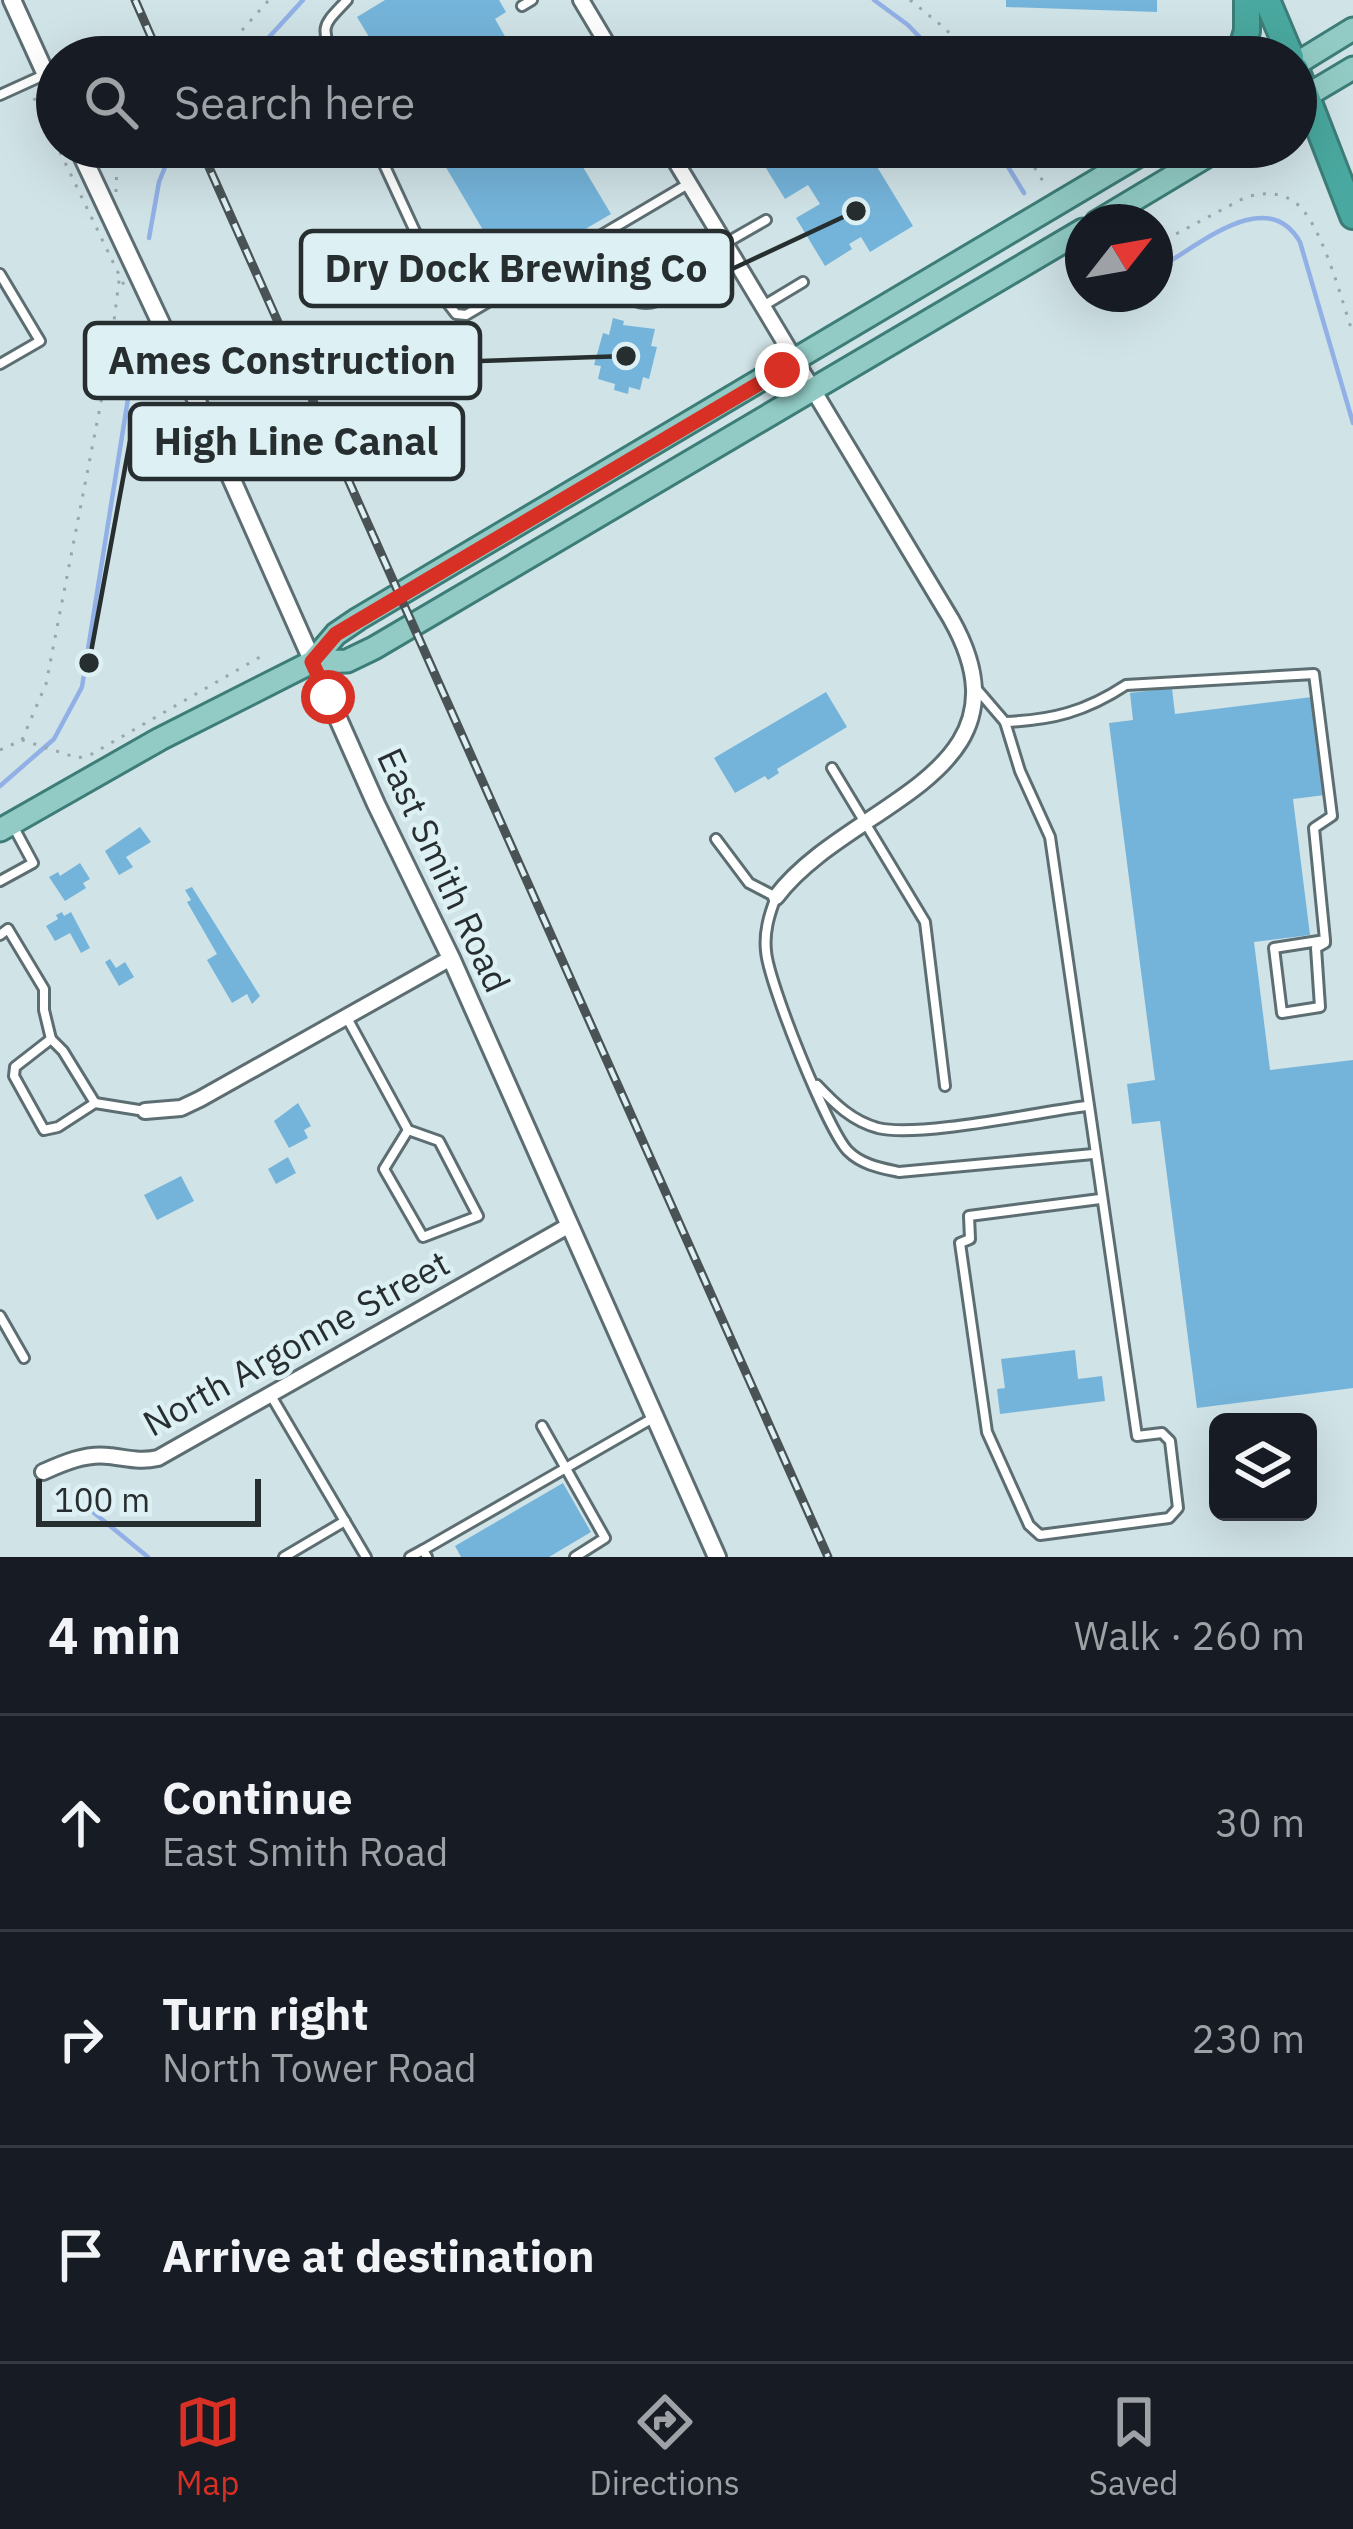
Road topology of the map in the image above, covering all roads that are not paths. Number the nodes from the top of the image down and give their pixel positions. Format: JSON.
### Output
{"nodes":[{"id":1,"x":12,"y":0,"type":"edge"},
{"id":2,"x":346,"y":0,"type":"edge"},
{"id":3,"x":532,"y":0,"type":"edge"},
{"id":4,"x":581,"y":0,"type":"edge"},
{"id":5,"x":1247,"y":0,"type":"edge"},
{"id":6,"x":1267,"y":0,"type":"edge"},
{"id":7,"x":522,"y":6,"type":"dead end"},
{"id":8,"x":1353,"y":29,"type":"edge"},
{"id":9,"x":324,"y":36,"type":"edge"},
{"id":10,"x":602,"y":36,"type":"edge"},
{"id":11,"x":1245,"y":36,"type":"edge"},
{"id":12,"x":1282,"y":36,"type":"edge"},
{"id":13,"x":1317,"y":50,"type":"edge"},
{"id":14,"x":36,"y":52,"type":"edge"},
{"id":15,"x":1353,"y":68,"type":"edge"},
{"id":16,"x":36,"y":79,"type":"edge"},
{"id":17,"x":1317,"y":89,"type":"edge"},
{"id":18,"x":0,"y":95,"type":"edge"},
{"id":19,"x":1317,"y":133,"type":"edge"},
{"id":20,"x":1317,"y":151,"type":"edge"},
{"id":21,"x":89,"y":168,"type":"edge"},
{"id":22,"x":386,"y":168,"type":"edge"},
{"id":23,"x":679,"y":168,"type":"edge"},
{"id":24,"x":1118,"y":168,"type":"edge"},
{"id":25,"x":1187,"y":168,"type":"edge"},
{"id":26,"x":1339,"y":179,"type":"junction"},
{"id":27,"x":689,"y":184,"type":"junction"},
{"id":28,"x":1127,"y":204,"type":"edge"},
{"id":29,"x":1353,"y":216,"type":"edge"},
{"id":30,"x":766,"y":220,"type":"dead end"},
{"id":31,"x":1065,"y":241,"type":"edge"},
{"id":32,"x":725,"y":244,"type":"junction"},
{"id":33,"x":0,"y":274,"type":"edge"},
{"id":34,"x":670,"y":275,"type":"junction"},
{"id":35,"x":803,"y":282,"type":"dead end"},
{"id":36,"x":762,"y":306,"type":"junction"},
{"id":37,"x":796,"y":362,"type":"junction"},
{"id":38,"x":0,"y":364,"type":"edge"},
{"id":39,"x":814,"y":392,"type":"junction"},
{"id":40,"x":312,"y":662,"type":"junction"},
{"id":41,"x":975,"y":687,"type":"junction"},
{"id":42,"x":1005,"y":722,"type":"junction"},
{"id":43,"x":832,"y":768,"type":"dead end"},
{"id":44,"x":864,"y":822,"type":"junction"},
{"id":45,"x":6,"y":826,"type":"edge"},
{"id":46,"x":716,"y":839,"type":"dead end"},
{"id":47,"x":0,"y":881,"type":"edge"},
{"id":48,"x":776,"y":896,"type":"junction"},
{"id":49,"x":0,"y":934,"type":"edge"},
{"id":50,"x":1324,"y":940,"type":"junction"},
{"id":51,"x":451,"y":958,"type":"junction"},
{"id":52,"x":346,"y":1016,"type":"junction"},
{"id":53,"x":50,"y":1039,"type":"junction"},
{"id":54,"x":814,"y":1082,"type":"junction"},
{"id":55,"x":945,"y":1086,"type":"dead end"},
{"id":56,"x":94,"y":1103,"type":"junction"},
{"id":57,"x":1086,"y":1106,"type":"junction"},
{"id":58,"x":145,"y":1111,"type":"joint"},
{"id":59,"x":408,"y":1130,"type":"junction"},
{"id":60,"x":1093,"y":1154,"type":"junction"},
{"id":61,"x":1100,"y":1199,"type":"junction"},
{"id":62,"x":568,"y":1226,"type":"junction"},
{"id":63,"x":0,"y":1316,"type":"edge"},
{"id":64,"x":24,"y":1358,"type":"dead end"},
{"id":65,"x":270,"y":1394,"type":"junction"},
{"id":66,"x":654,"y":1418,"type":"junction"},
{"id":67,"x":542,"y":1426,"type":"dead end"},
{"id":68,"x":566,"y":1468,"type":"junction"},
{"id":69,"x":43,"y":1472,"type":"dead end"},
{"id":70,"x":345,"y":1521,"type":"junction"},
{"id":71,"x":425,"y":1553,"type":"edge"},
{"id":72,"x":284,"y":1557,"type":"edge"},
{"id":73,"x":366,"y":1557,"type":"edge"},
{"id":74,"x":410,"y":1557,"type":"edge"},
{"id":75,"x":575,"y":1557,"type":"edge"},
{"id":76,"x":716,"y":1557,"type":"edge"}],
"edges":[{"from":1,"to":14,"type":"street"},
{"from":2,"to":9,"type":"lane"},
{"from":3,"to":7,"type":"lane"},
{"from":4,"to":10,"type":"street"},
{"from":5,"to":11,"type":"highway"},
{"from":6,"to":12,"type":"highway"},
{"from":8,"to":13,"type":"main road"},
{"from":15,"to":17,"type":"main road"},
{"from":16,"to":18,"type":"lane"},
{"from":19,"to":26,"type":"highway"},
{"from":20,"to":26,"type":"highway"},
{"from":21,"to":40,"type":"street","name":"East Smith Road"},
{"from":22,"to":27,"type":"lane"},
{"from":23,"to":27,"type":"street"},
{"from":24,"to":37,"type":"main road"},
{"from":25,"to":28,"type":"main road"},
{"from":26,"to":29,"type":"highway"},
{"from":27,"to":32,"type":"street"},
{"from":30,"to":32,"type":"lane"},
{"from":31,"to":39,"type":"main road"},
{"from":32,"to":34,"type":"lane"},
{"from":32,"to":36,"type":"street"},
{"from":33,"to":38,"type":"lane"},
{"from":34,"to":34,"type":"lane"},
{"from":35,"to":36,"type":"lane"},
{"from":36,"to":37,"type":"street"},
{"from":37,"to":39,"type":"street"},
{"from":37,"to":40,"type":"main road"},
{"from":39,"to":40,"type":"main road"},
{"from":39,"to":41,"type":"street"},
{"from":40,"to":45,"type":"main road"},
{"from":40,"to":51,"type":"street","name":"East Smith Road"},
{"from":41,"to":42,"type":"lane"},
{"from":41,"to":44,"type":"street"},
{"from":42,"to":50,"type":"lane"},
{"from":42,"to":57,"type":"lane"},
{"from":43,"to":44,"type":"lane"},
{"from":44,"to":48,"type":"street"},
{"from":44,"to":55,"type":"lane"},
{"from":45,"to":47,"type":"lane"},
{"from":46,"to":48,"type":"lane"},
{"from":48,"to":54,"type":"lane"},
{"from":49,"to":53,"type":"lane"},
{"from":50,"to":50,"type":"lane"},
{"from":51,"to":52,"type":"street"},
{"from":51,"to":62,"type":"street","name":"East Smith Road"},
{"from":52,"to":58,"type":"street"},
{"from":52,"to":59,"type":"lane"},
{"from":53,"to":56,"type":"lane"},
{"from":53,"to":56,"type":"lane"},
{"from":54,"to":57,"type":"lane"},
{"from":54,"to":60,"type":"lane"},
{"from":56,"to":58,"type":"lane"},
{"from":57,"to":60,"type":"lane"},
{"from":59,"to":59,"type":"lane"},
{"from":60,"to":61,"type":"lane"},
{"from":61,"to":61,"type":"lane"},
{"from":62,"to":65,"type":"street","name":"North Argonne Street"},
{"from":62,"to":66,"type":"street","name":"East Smith Road"},
{"from":63,"to":64,"type":"lane"},
{"from":65,"to":69,"type":"street","name":"North Argonne Street"},
{"from":65,"to":70,"type":"lane"},
{"from":66,"to":68,"type":"lane"},
{"from":66,"to":76,"type":"street","name":"East Smith Road"},
{"from":67,"to":68,"type":"lane"},
{"from":68,"to":71,"type":"lane"},
{"from":68,"to":75,"type":"lane"},
{"from":70,"to":72,"type":"lane"},
{"from":70,"to":73,"type":"lane"},
{"from":71,"to":74,"type":"lane"}]}
